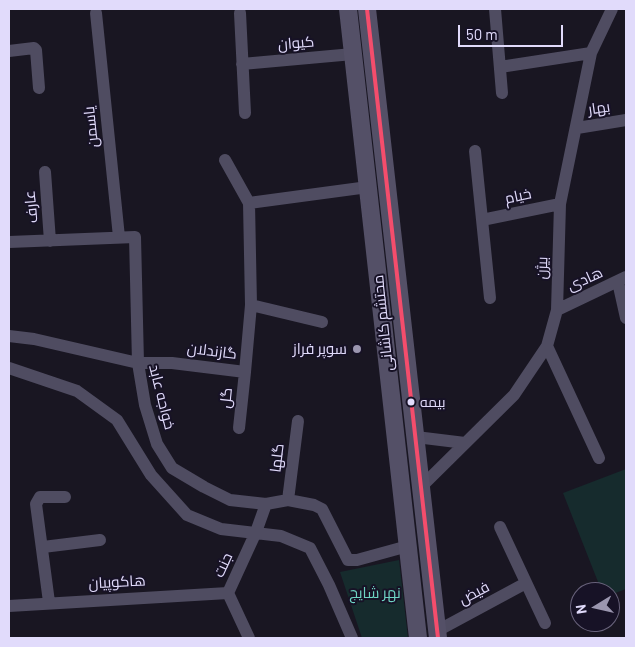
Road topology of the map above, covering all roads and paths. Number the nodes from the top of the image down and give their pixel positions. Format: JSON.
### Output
{"nodes":[{"id":1,"x":348,"y":9,"type":"edge"},
{"id":2,"x":367,"y":9,"type":"edge"},
{"id":3,"x":495,"y":9,"type":"edge"},
{"id":4,"x":612,"y":9,"type":"edge"},
{"id":5,"x":96,"y":13,"type":"dead end"},
{"id":6,"x":240,"y":13,"type":"dead end"},
{"id":7,"x":9,"y":51,"type":"edge"},
{"id":8,"x":591,"y":53,"type":"junction"},
{"id":9,"x":353,"y":54,"type":"junction"},
{"id":10,"x":242,"y":64,"type":"junction"},
{"id":11,"x":500,"y":67,"type":"junction"},
{"id":12,"x":38,"y":88,"type":"dead end"},
{"id":13,"x":502,"y":93,"type":"dead end"},
{"id":14,"x":245,"y":113,"type":"dead end"},
{"id":15,"x":626,"y":120,"type":"edge"},
{"id":16,"x":577,"y":128,"type":"junction"},
{"id":17,"x":475,"y":151,"type":"dead end"},
{"id":18,"x":225,"y":160,"type":"dead end"},
{"id":19,"x":45,"y":172,"type":"dead end"},
{"id":20,"x":368,"y":187,"type":"junction"},
{"id":21,"x":249,"y":203,"type":"junction"},
{"id":22,"x":560,"y":204,"type":"junction"},
{"id":23,"x":482,"y":220,"type":"junction"},
{"id":24,"x":119,"y":237,"type":"junction"},
{"id":25,"x":50,"y":240,"type":"junction"},
{"id":26,"x":9,"y":242,"type":"edge"},
{"id":27,"x":622,"y":280,"type":"edge"},
{"id":28,"x":490,"y":298,"type":"dead end"},
{"id":29,"x":251,"y":306,"type":"junction"},
{"id":30,"x":557,"y":310,"type":"junction"},
{"id":31,"x":626,"y":318,"type":"edge"},
{"id":32,"x":322,"y":322,"type":"dead end"},
{"id":33,"x":9,"y":336,"type":"edge"},
{"id":34,"x":547,"y":346,"type":"junction"},
{"id":35,"x":138,"y":363,"type":"junction"},
{"id":36,"x":9,"y":368,"type":"edge"},
{"id":37,"x":245,"y":372,"type":"junction"},
{"id":38,"x":298,"y":421,"type":"dead end"},
{"id":39,"x":239,"y":428,"type":"dead end"},
{"id":40,"x":416,"y":437,"type":"junction"},
{"id":41,"x":465,"y":443,"type":"junction"},
{"id":42,"x":598,"y":458,"type":"dead end"},
{"id":43,"x":422,"y":486,"type":"junction"},
{"id":44,"x":65,"y":497,"type":"dead end"},
{"id":45,"x":288,"y":500,"type":"junction"},
{"id":46,"x":266,"y":504,"type":"junction"},
{"id":47,"x":500,"y":527,"type":"dead end"},
{"id":48,"x":256,"y":532,"type":"junction"},
{"id":49,"x":100,"y":540,"type":"dead end"},
{"id":50,"x":408,"y":546,"type":"junction"},
{"id":51,"x":43,"y":547,"type":"junction"},
{"id":52,"x":526,"y":583,"type":"junction"},
{"id":53,"x":228,"y":593,"type":"junction"},
{"id":54,"x":49,"y":602,"type":"junction"},
{"id":55,"x":9,"y":606,"type":"edge"},
{"id":56,"x":545,"y":623,"type":"dead end"},
{"id":57,"x":438,"y":634,"type":"edge"},
{"id":58,"x":249,"y":638,"type":"edge"},
{"id":59,"x":352,"y":638,"type":"edge"},
{"id":60,"x":418,"y":638,"type":"edge"}],
"edges":[{"from":1,"to":9,"type":"main road","name":"محتشم کاشانی"},
{"from":2,"to":40,"type":"main road","name":"محتشم کاشانی"},
{"from":3,"to":11,"type":"street"},
{"from":4,"to":8,"type":"street","name":"بیژن"},
{"from":5,"to":24,"type":"street","name":"یاسمن"},
{"from":6,"to":10,"type":"street"},
{"from":7,"to":12,"type":"street"},
{"from":8,"to":11,"type":"street"},
{"from":8,"to":16,"type":"street","name":"بیژن"},
{"from":9,"to":10,"type":"street","name":"کیوان"},
{"from":9,"to":20,"type":"main road","name":"محتشم کاشانی"},
{"from":10,"to":14,"type":"street"},
{"from":11,"to":13,"type":"street"},
{"from":15,"to":16,"type":"street","name":"بهار"},
{"from":16,"to":22,"type":"street","name":"بیژن"},
{"from":17,"to":23,"type":"street"},
{"from":18,"to":21,"type":"street"},
{"from":19,"to":25,"type":"street","name":"عارف"},
{"from":20,"to":21,"type":"street"},
{"from":20,"to":50,"type":"main road","name":"محتشم کاشانی"},
{"from":21,"to":29,"type":"street","name":"گازندلان"},
{"from":22,"to":23,"type":"street","name":"خیام"},
{"from":22,"to":30,"type":"street","name":"بیژن"},
{"from":23,"to":28,"type":"street"},
{"from":24,"to":25,"type":"street"},
{"from":24,"to":35,"type":"street"},
{"from":25,"to":26,"type":"street"},
{"from":27,"to":30,"type":"street","name":"هادی"},
{"from":27,"to":31,"type":"street"},
{"from":29,"to":32,"type":"street"},
{"from":29,"to":37,"type":"street","name":"گازندلان"},
{"from":30,"to":34,"type":"street","name":"بیژن"},
{"from":33,"to":35,"type":"street","name":"خواجه عابد"},
{"from":34,"to":41,"type":"street","name":"بیژن"},
{"from":34,"to":42,"type":"street"},
{"from":35,"to":37,"type":"street","name":"گازندلان"},
{"from":35,"to":46,"type":"street","name":"خواجه عابد"},
{"from":36,"to":48,"type":"street"},
{"from":37,"to":39,"type":"street","name":"گل"},
{"from":38,"to":45,"type":"street","name":"گلها"},
{"from":40,"to":41,"type":"street"},
{"from":40,"to":43,"type":"main road","name":"محتشم کاشانی"},
{"from":41,"to":43,"type":"street","name":"بیژن"},
{"from":43,"to":57,"type":"main road","name":"محتشم کاشانی"},
{"from":44,"to":51,"type":"street"},
{"from":45,"to":46,"type":"street","name":"خواجه عابد"},
{"from":45,"to":50,"type":"street","name":"خواجه عابد"},
{"from":46,"to":48,"type":"street","name":"جنت"},
{"from":47,"to":52,"type":"street"},
{"from":48,"to":53,"type":"street","name":"جنت"},
{"from":48,"to":59,"type":"street"},
{"from":49,"to":51,"type":"street"},
{"from":50,"to":60,"type":"main road","name":"محتشم کاشانی"},
{"from":51,"to":54,"type":"street"},
{"from":52,"to":56,"type":"street"},
{"from":52,"to":57,"type":"street","name":"فیض"},
{"from":53,"to":54,"type":"street","name":"هاکوپیان"},
{"from":53,"to":58,"type":"street","name":"جنت"},
{"from":54,"to":55,"type":"street","name":"هاکوپیان"}]}
